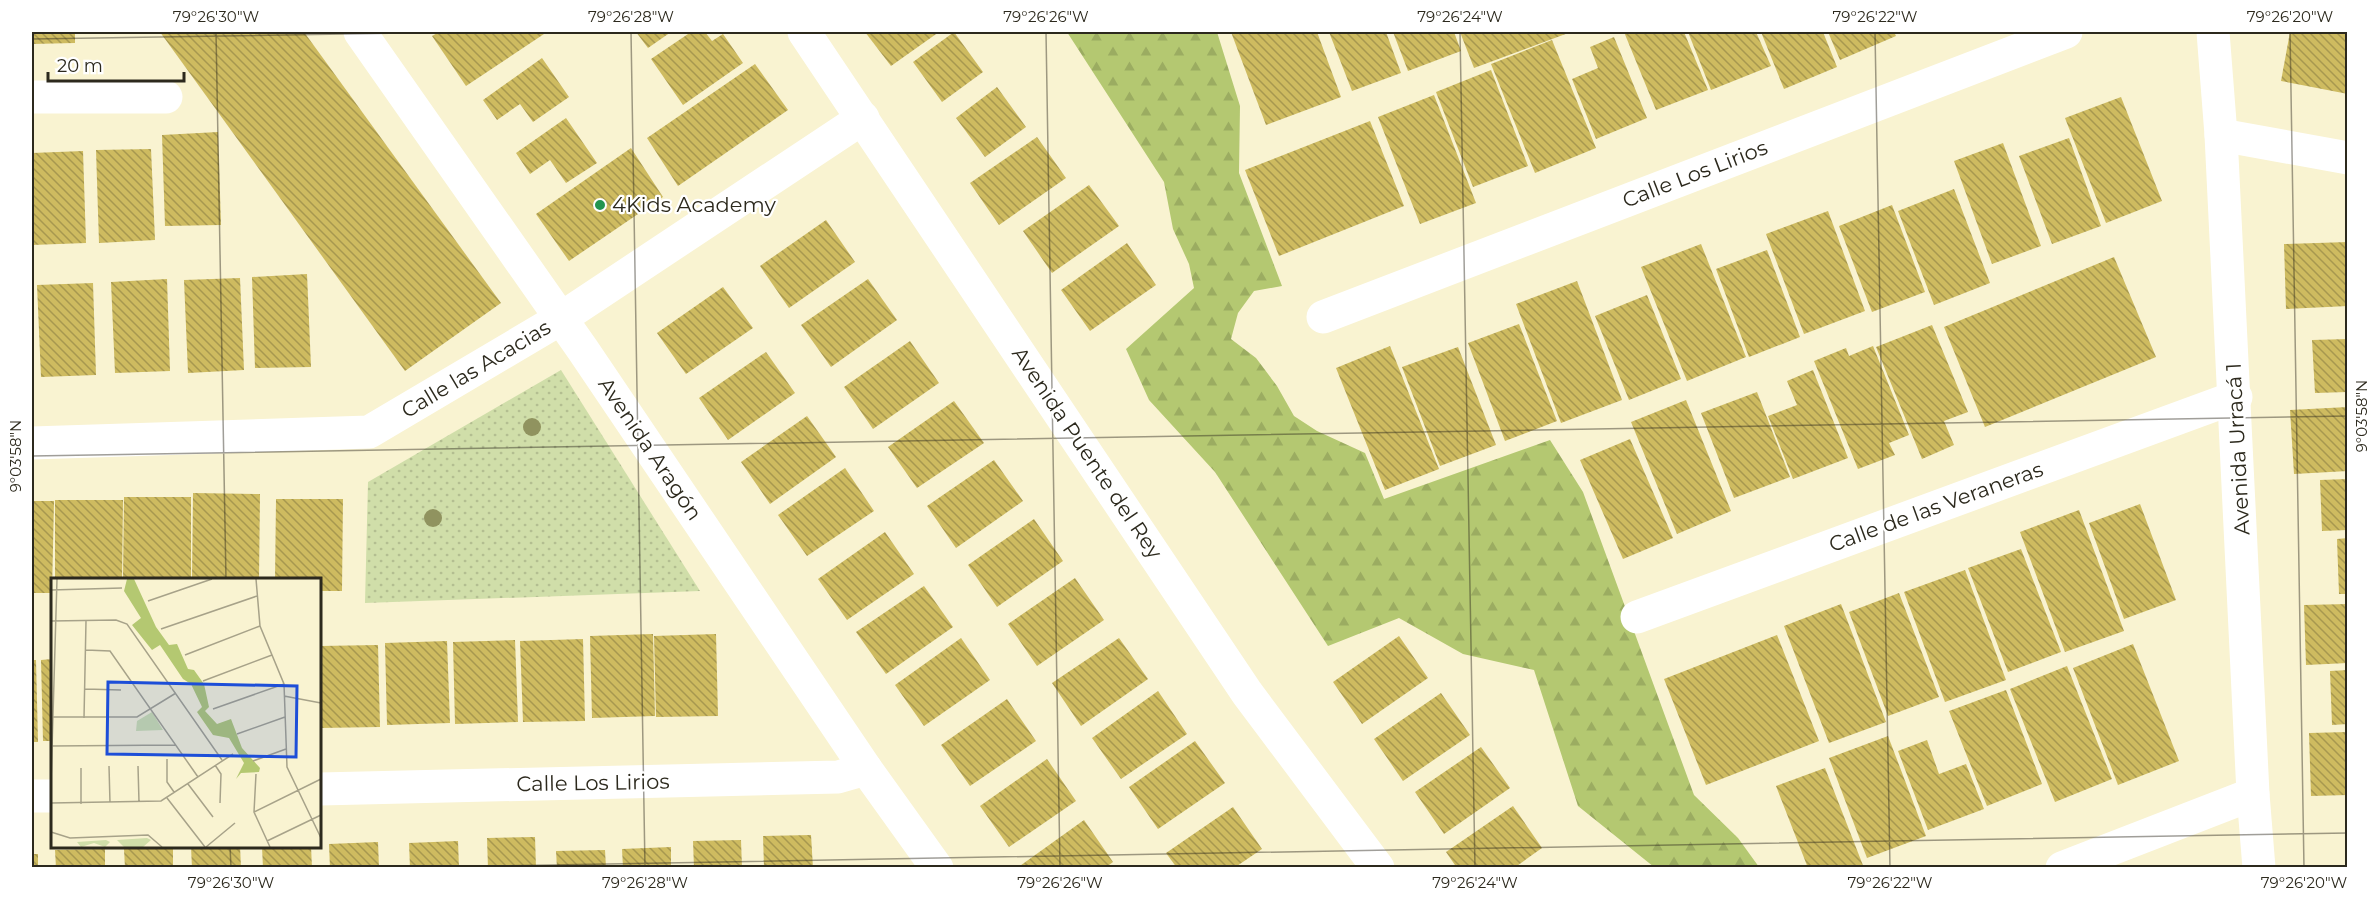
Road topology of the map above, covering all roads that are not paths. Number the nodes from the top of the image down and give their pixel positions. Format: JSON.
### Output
{"nodes":[{"id":1,"x":360,"y":32,"type":"edge"},
{"id":2,"x":804,"y":32,"type":"edge"},
{"id":3,"x":2066,"y":32,"type":"edge"},
{"id":4,"x":2213,"y":32,"type":"edge"},
{"id":5,"x":32,"y":97,"type":"edge"},
{"id":6,"x":165,"y":97,"type":"dead end"},
{"id":7,"x":863,"y":118,"type":"junction"},
{"id":8,"x":2221,"y":135,"type":"junction"},
{"id":9,"x":2348,"y":158,"type":"edge"},
{"id":10,"x":1323,"y":317,"type":"dead end"},
{"id":11,"x":560,"y":319,"type":"junction"},
{"id":12,"x":2236,"y":397,"type":"junction"},
{"id":13,"x":32,"y":443,"type":"edge"},
{"id":14,"x":1637,"y":617,"type":"dead end"},
{"id":15,"x":866,"y":769,"type":"junction"},
{"id":16,"x":321,"y":789,"type":"edge"},
{"id":17,"x":2253,"y":794,"type":"junction"},
{"id":18,"x":32,"y":796,"type":"edge"},
{"id":19,"x":51,"y":796,"type":"edge"},
{"id":20,"x":937,"y":867,"type":"edge"},
{"id":21,"x":1378,"y":867,"type":"edge"},
{"id":22,"x":2062,"y":867,"type":"edge"},
{"id":23,"x":2259,"y":867,"type":"edge"}],
"edges":[{"from":1,"to":11,"type":"street","name":"Avenida Aragón"},
{"from":2,"to":7,"type":"street","name":"Avenida Puente del Rey"},
{"from":3,"to":10,"type":"street","name":"Calle Los Lirios"},
{"from":4,"to":8,"type":"street","name":"Avenida Urracá 1"},
{"from":5,"to":6,"type":"street"},
{"from":7,"to":11,"type":"street","name":"Calle las Acacias"},
{"from":7,"to":21,"type":"street","name":"Avenida Puente del Rey"},
{"from":8,"to":9,"type":"street"},
{"from":8,"to":12,"type":"street","name":"Avenida Urracá 1"},
{"from":11,"to":13,"type":"street","name":"Calle las Acacias"},
{"from":11,"to":15,"type":"street","name":"Avenida Aragón"},
{"from":12,"to":14,"type":"street","name":"Calle de las Veraneras"},
{"from":12,"to":17,"type":"street","name":"Avenida Urracá 1"},
{"from":15,"to":16,"type":"street","name":"Calle Los Lirios"},
{"from":15,"to":20,"type":"street","name":"Avenida Aragón"},
{"from":17,"to":22,"type":"street"},
{"from":17,"to":23,"type":"street","name":"Avenida Urracá 1"},
{"from":18,"to":19,"type":"street"}]}
